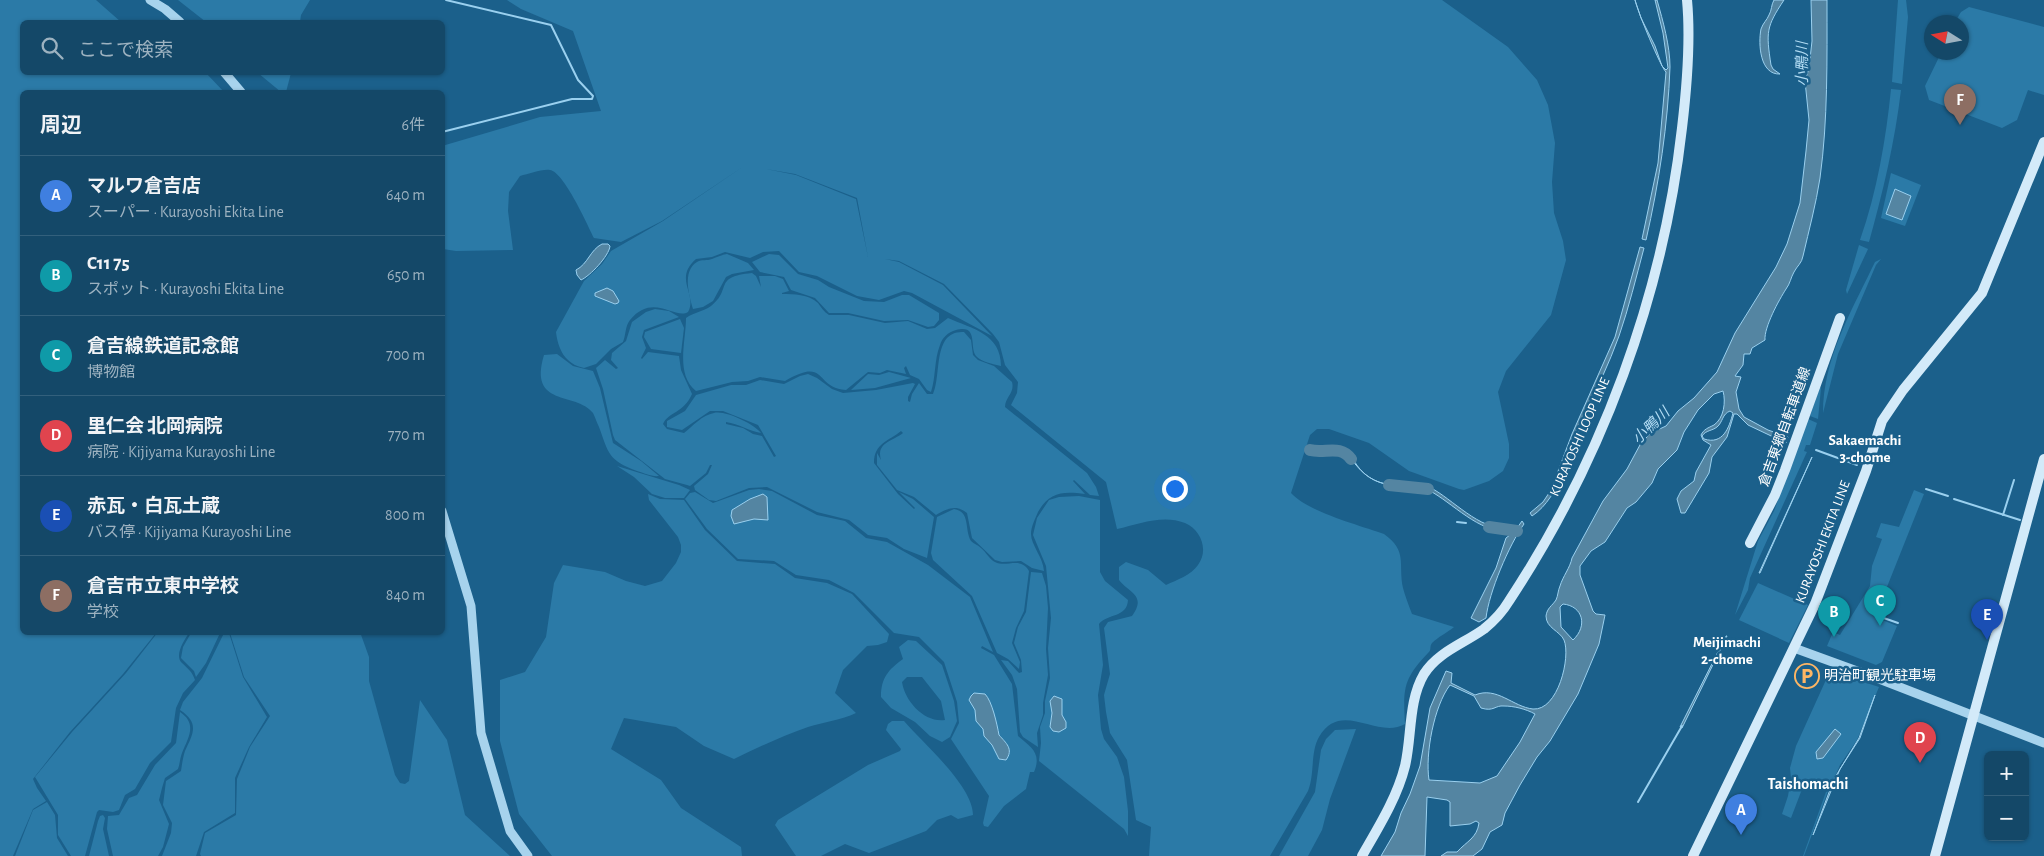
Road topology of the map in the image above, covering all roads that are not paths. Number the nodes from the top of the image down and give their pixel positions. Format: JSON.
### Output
{"nodes":[{"id":1,"x":150,"y":0,"type":"edge"},
{"id":2,"x":1687,"y":0,"type":"edge"},
{"id":3,"x":178,"y":20,"type":"edge"},
{"id":4,"x":227,"y":75,"type":"edge"},
{"id":5,"x":239,"y":90,"type":"edge"},
{"id":6,"x":2043,"y":147,"type":"edge"},
{"id":7,"x":1840,"y":318,"type":"dead end"},
{"id":8,"x":2044,"y":459,"type":"edge"},
{"id":9,"x":445,"y":520,"type":"edge"},
{"id":10,"x":1750,"y":543,"type":"dead end"},
{"id":11,"x":1794,"y":648,"type":"junction"},
{"id":12,"x":1974,"y":716,"type":"junction"},
{"id":13,"x":2044,"y":743,"type":"edge"},
{"id":14,"x":528,"y":856,"type":"edge"},
{"id":15,"x":1362,"y":856,"type":"edge"},
{"id":16,"x":1693,"y":856,"type":"edge"},
{"id":17,"x":1935,"y":856,"type":"edge"}],
"edges":[{"from":1,"to":3,"type":"street"},
{"from":2,"to":15,"type":"main road","name":"KURAYOSHI LOOP LINE"},
{"from":4,"to":5,"type":"street"},
{"from":6,"to":11,"type":"main road","name":"KURAYOSHI EKITA LINE"},
{"from":7,"to":10,"type":"main road","name":"倉吉東郷自転車道線"},
{"from":8,"to":12,"type":"main road"},
{"from":9,"to":14,"type":"street"},
{"from":11,"to":12,"type":"street"},
{"from":11,"to":16,"type":"main road","name":"KURAYOSHI EKITA LINE"},
{"from":12,"to":13,"type":"street"},
{"from":12,"to":17,"type":"main road"}]}
